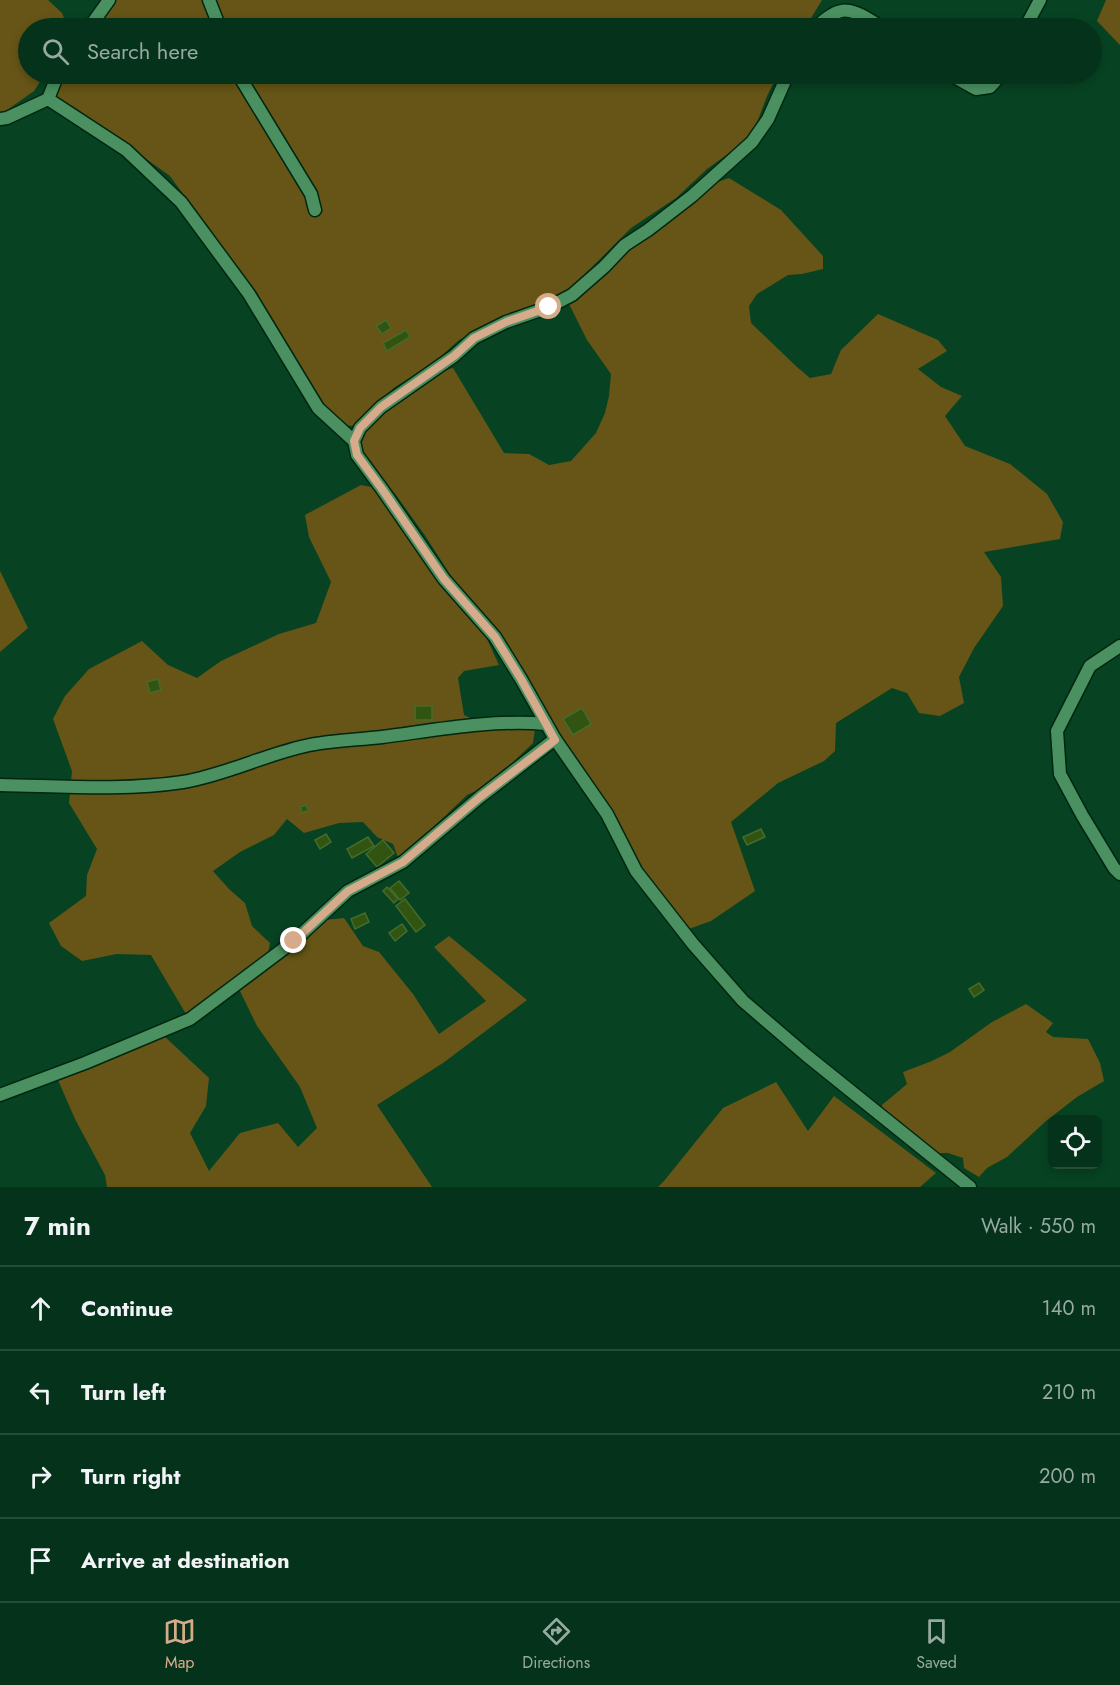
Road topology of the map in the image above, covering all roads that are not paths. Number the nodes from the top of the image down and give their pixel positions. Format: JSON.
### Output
{"nodes":[{"id":1,"x":109,"y":0,"type":"edge"},
{"id":2,"x":209,"y":0,"type":"edge"},
{"id":3,"x":1040,"y":0,"type":"edge"},
{"id":4,"x":96,"y":18,"type":"edge"},
{"id":5,"x":215,"y":18,"type":"edge"},
{"id":6,"x":826,"y":18,"type":"edge"},
{"id":7,"x":866,"y":18,"type":"edge"},
{"id":8,"x":1030,"y":18,"type":"edge"},
{"id":9,"x":54,"y":84,"type":"edge"},
{"id":10,"x":244,"y":84,"type":"edge"},
{"id":11,"x":784,"y":84,"type":"edge"},
{"id":12,"x":966,"y":84,"type":"edge"},
{"id":13,"x":993,"y":84,"type":"edge"},
{"id":14,"x":48,"y":99,"type":"junction"},
{"id":15,"x":0,"y":119,"type":"edge"},
{"id":16,"x":315,"y":210,"type":"dead end"},
{"id":17,"x":354,"y":441,"type":"junction"},
{"id":18,"x":1120,"y":646,"type":"edge"},
{"id":19,"x":546,"y":724,"type":"junction"},
{"id":20,"x":555,"y":740,"type":"junction"},
{"id":21,"x":0,"y":785,"type":"edge"},
{"id":22,"x":1120,"y":874,"type":"edge"},
{"id":23,"x":0,"y":1095,"type":"edge"},
{"id":24,"x":970,"y":1187,"type":"edge"}],
"edges":[{"from":1,"to":4,"type":"street"},
{"from":2,"to":5,"type":"street"},
{"from":3,"to":8,"type":"street"},
{"from":6,"to":7,"type":"street"},
{"from":9,"to":14,"type":"street"},
{"from":10,"to":16,"type":"street"},
{"from":11,"to":17,"type":"street"},
{"from":12,"to":13,"type":"street"},
{"from":14,"to":15,"type":"street"},
{"from":14,"to":17,"type":"street"},
{"from":17,"to":19,"type":"street"},
{"from":18,"to":22,"type":"street"},
{"from":19,"to":20,"type":"street"},
{"from":19,"to":21,"type":"street"},
{"from":20,"to":23,"type":"street"},
{"from":20,"to":24,"type":"street"}]}
